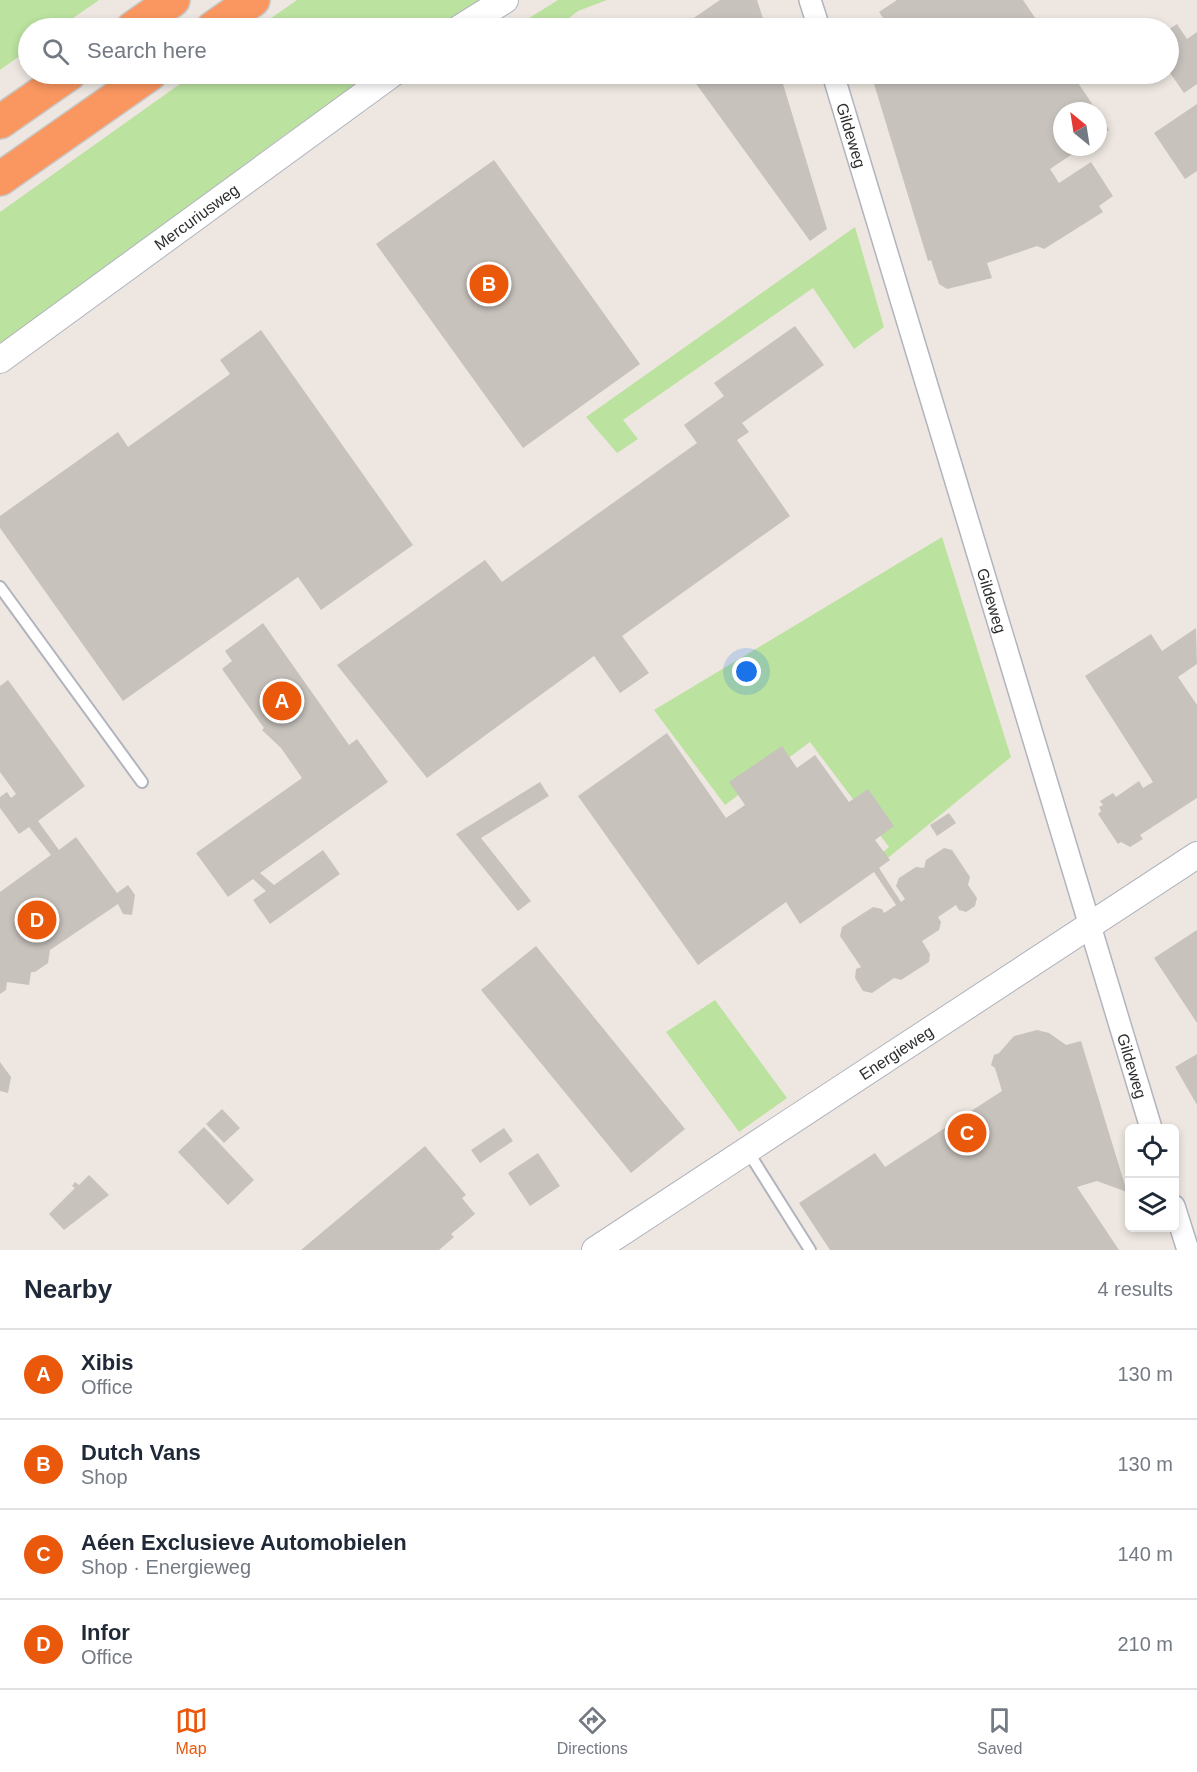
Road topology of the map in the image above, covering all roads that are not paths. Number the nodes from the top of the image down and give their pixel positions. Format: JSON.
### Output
{"nodes":[{"id":1,"x":173,"y":0,"type":"edge"},
{"id":2,"x":253,"y":0,"type":"edge"},
{"id":3,"x":505,"y":0,"type":"edge"},
{"id":4,"x":810,"y":0,"type":"edge"},
{"id":5,"x":147,"y":18,"type":"edge"},
{"id":6,"x":227,"y":18,"type":"edge"},
{"id":7,"x":476,"y":18,"type":"edge"},
{"id":8,"x":816,"y":18,"type":"edge"},
{"id":9,"x":55,"y":84,"type":"edge"},
{"id":10,"x":136,"y":84,"type":"edge"},
{"id":11,"x":378,"y":84,"type":"edge"},
{"id":12,"x":835,"y":84,"type":"edge"},
{"id":13,"x":0,"y":122,"type":"edge"},
{"id":14,"x":0,"y":179,"type":"edge"},
{"id":15,"x":0,"y":360,"type":"edge"},
{"id":16,"x":1,"y":590,"type":"edge"},
{"id":17,"x":142,"y":782,"type":"dead end"},
{"id":18,"x":1197,"y":855,"type":"edge"},
{"id":19,"x":1088,"y":926,"type":"junction"},
{"id":20,"x":1149,"y":1124,"type":"edge"},
{"id":21,"x":747,"y":1150,"type":"junction"},
{"id":22,"x":1179,"y":1222,"type":"edge"},
{"id":23,"x":595,"y":1250,"type":"edge"},
{"id":24,"x":810,"y":1250,"type":"edge"},
{"id":25,"x":1188,"y":1250,"type":"edge"}],
"edges":[{"from":1,"to":5,"type":"highway"},
{"from":2,"to":6,"type":"highway"},
{"from":3,"to":7,"type":"street"},
{"from":4,"to":8,"type":"street"},
{"from":9,"to":13,"type":"highway"},
{"from":10,"to":14,"type":"highway"},
{"from":11,"to":15,"type":"street","name":"Mercuriusweg"},
{"from":12,"to":19,"type":"street","name":"Gildeweg"},
{"from":16,"to":17,"type":"lane"},
{"from":18,"to":19,"type":"street","name":"Energieweg"},
{"from":19,"to":20,"type":"street","name":"Gildeweg"},
{"from":19,"to":21,"type":"street","name":"Energieweg"},
{"from":21,"to":23,"type":"street","name":"Energieweg"},
{"from":21,"to":24,"type":"lane"},
{"from":22,"to":25,"type":"street"}]}
